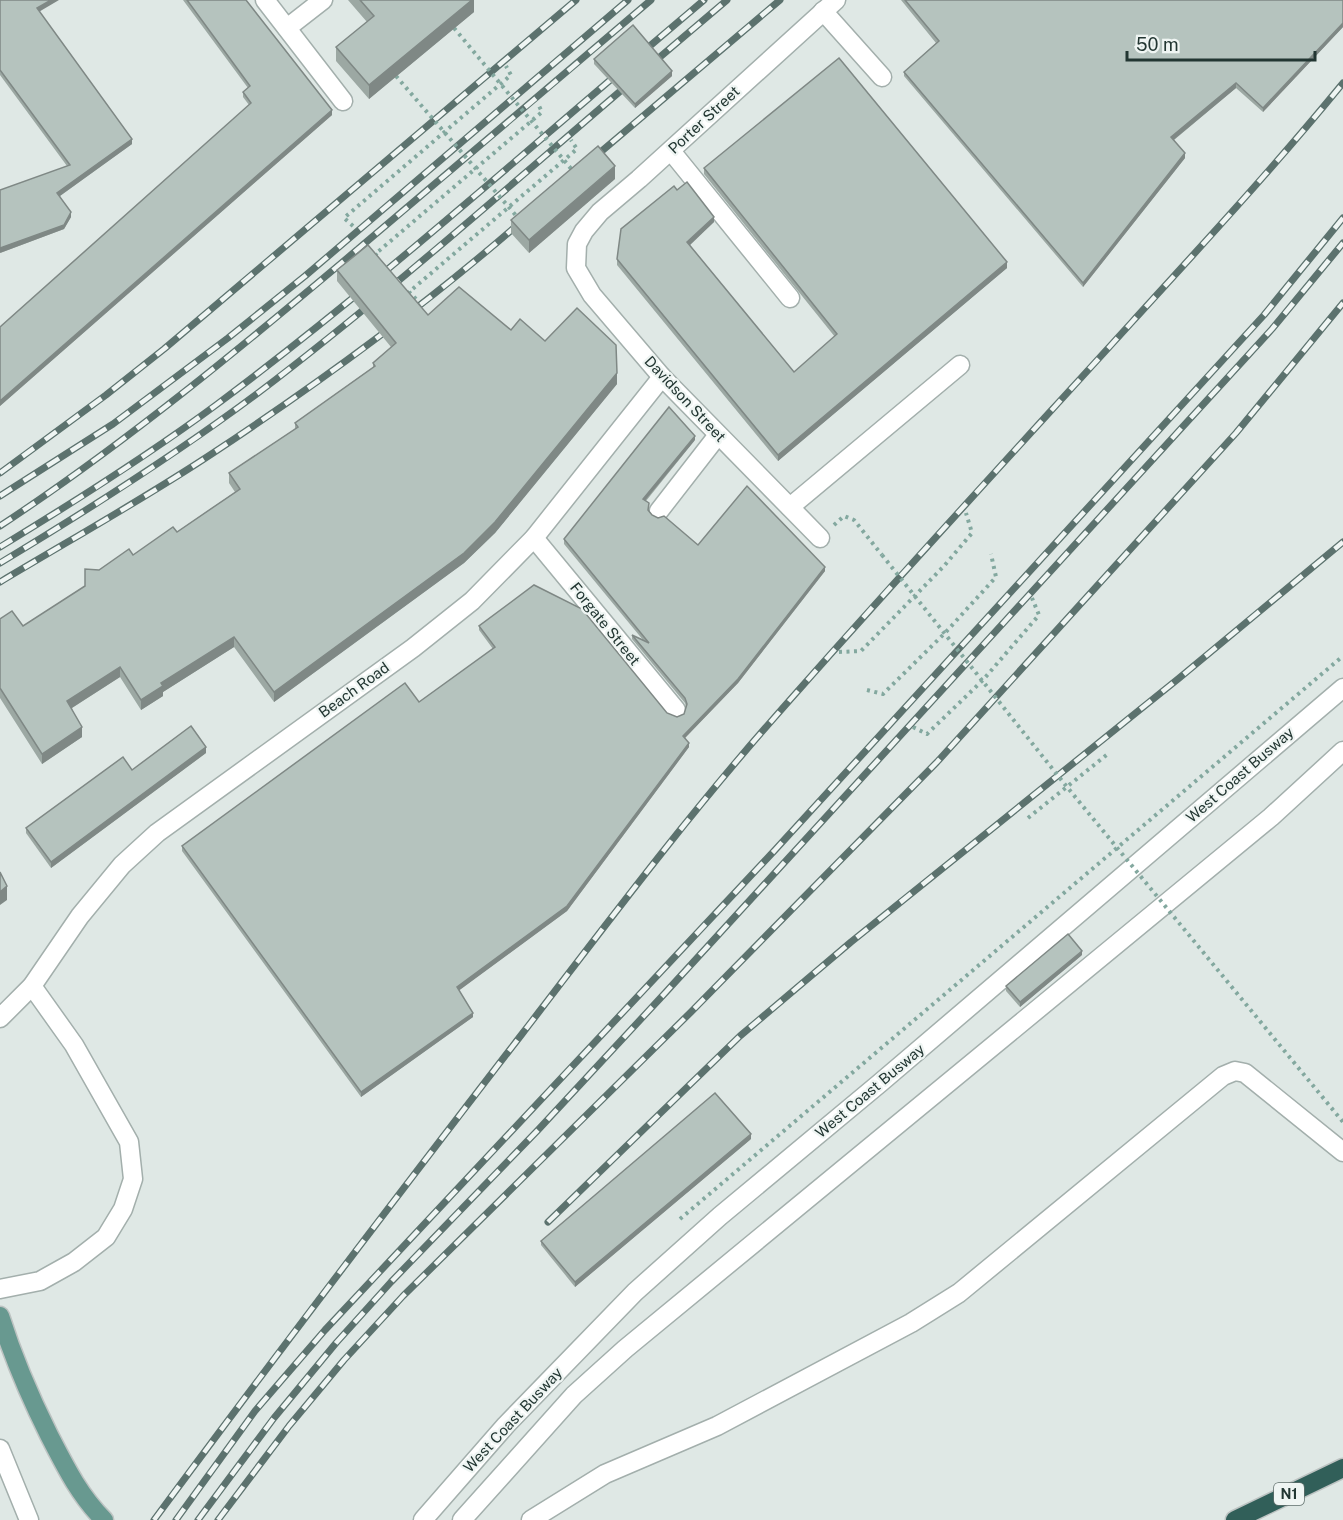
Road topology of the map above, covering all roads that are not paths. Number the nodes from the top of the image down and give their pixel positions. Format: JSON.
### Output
{"nodes":[{"id":1,"x":265,"y":0,"type":"edge"},
{"id":2,"x":323,"y":0,"type":"edge"},
{"id":3,"x":830,"y":5,"type":"edge"},
{"id":4,"x":286,"y":28,"type":"junction"},
{"id":5,"x":882,"y":77,"type":"dead end"},
{"id":6,"x":343,"y":100,"type":"dead end"},
{"id":7,"x":671,"y":151,"type":"junction"},
{"id":8,"x":578,"y":244,"type":"joint"},
{"id":9,"x":790,"y":298,"type":"dead end"},
{"id":10,"x":960,"y":365,"type":"dead end"},
{"id":11,"x":662,"y":377,"type":"junction"},
{"id":12,"x":718,"y":435,"type":"junction"},
{"id":13,"x":790,"y":507,"type":"junction"},
{"id":14,"x":658,"y":511,"type":"dead end"},
{"id":15,"x":534,"y":538,"type":"junction"},
{"id":16,"x":820,"y":538,"type":"dead end"},
{"id":17,"x":1343,"y":688,"type":"edge"},
{"id":18,"x":676,"y":710,"type":"dead end"},
{"id":19,"x":1343,"y":751,"type":"edge"},
{"id":20,"x":32,"y":986,"type":"junction"},
{"id":21,"x":0,"y":1018,"type":"edge"},
{"id":22,"x":1343,"y":1152,"type":"edge"},
{"id":23,"x":0,"y":1289,"type":"edge"},
{"id":24,"x":0,"y":1316,"type":"edge"},
{"id":25,"x":0,"y":1449,"type":"edge"},
{"id":26,"x":1343,"y":1468,"type":"edge"},
{"id":27,"x":100,"y":1517,"type":"edge"},
{"id":28,"x":29,"y":1520,"type":"edge"},
{"id":29,"x":423,"y":1520,"type":"edge"},
{"id":30,"x":462,"y":1520,"type":"edge"},
{"id":31,"x":531,"y":1520,"type":"edge"},
{"id":32,"x":1234,"y":1520,"type":"edge"}],
"edges":[{"from":1,"to":4,"type":"street"},
{"from":2,"to":4,"type":"street"},
{"from":3,"to":5,"type":"street"},
{"from":3,"to":7,"type":"street","name":"Porter Street"},
{"from":4,"to":6,"type":"street"},
{"from":7,"to":8,"type":"street","name":"Porter Street"},
{"from":7,"to":9,"type":"street"},
{"from":8,"to":11,"type":"street","name":"Davidson Street"},
{"from":10,"to":13,"type":"street"},
{"from":11,"to":12,"type":"street","name":"Davidson Street"},
{"from":11,"to":15,"type":"street","name":"Beach Road"},
{"from":12,"to":13,"type":"street","name":"Davidson Street"},
{"from":12,"to":14,"type":"street"},
{"from":13,"to":16,"type":"street","name":"Davidson Street"},
{"from":15,"to":18,"type":"street","name":"Forgate Street"},
{"from":15,"to":20,"type":"street","name":"Beach Road"},
{"from":17,"to":29,"type":"street","name":"West Coast Busway"},
{"from":19,"to":30,"type":"street","name":"West Coast Busway"},
{"from":20,"to":21,"type":"street","name":"Beach Road"},
{"from":20,"to":23,"type":"street"},
{"from":22,"to":31,"type":"street"},
{"from":24,"to":27,"type":"main road"},
{"from":25,"to":28,"type":"street"},
{"from":26,"to":32,"type":"highway","number":"N1"}]}
